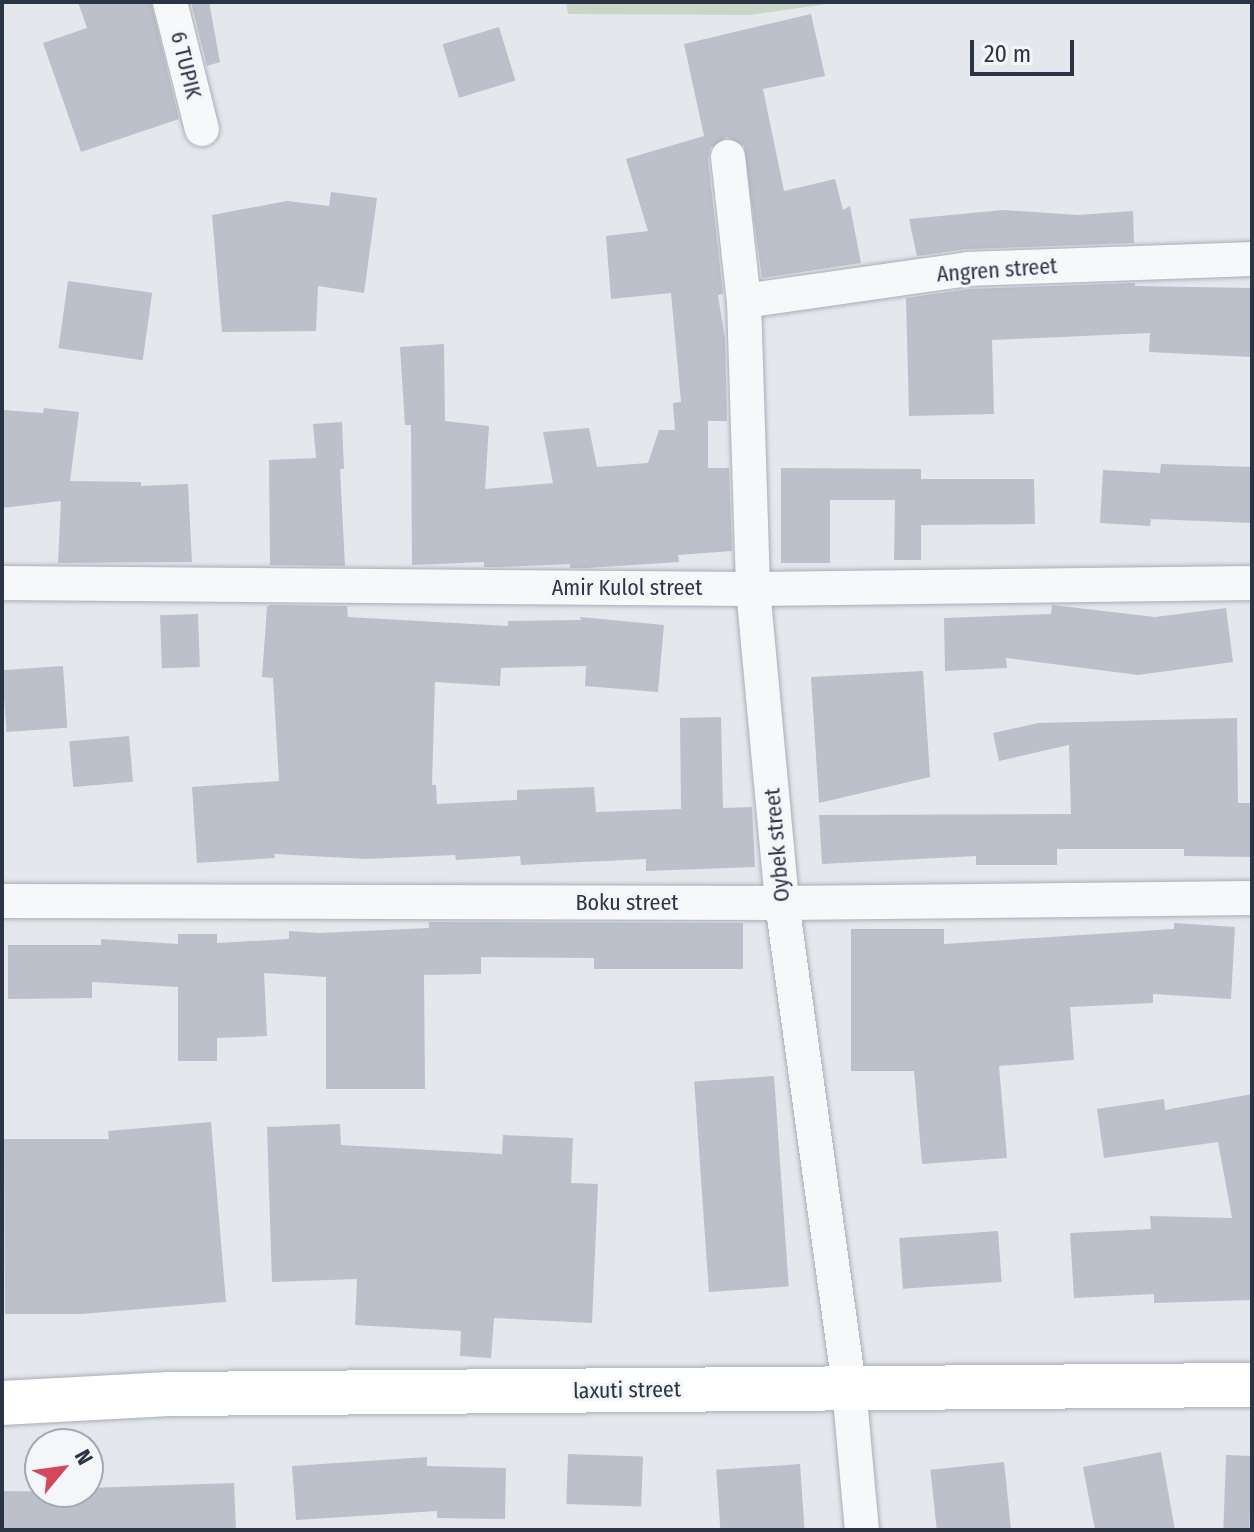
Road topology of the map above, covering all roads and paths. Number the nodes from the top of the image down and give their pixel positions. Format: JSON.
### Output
{"nodes":[{"id":1,"x":170,"y":2,"type":"edge"},
{"id":2,"x":202,"y":129,"type":"dead end"},
{"id":3,"x":728,"y":157,"type":"dead end"},
{"id":4,"x":1252,"y":259,"type":"edge"},
{"id":5,"x":744,"y":301,"type":"junction"},
{"id":6,"x":2,"y":583,"type":"edge"},
{"id":7,"x":1252,"y":583,"type":"edge"},
{"id":8,"x":753,"y":589,"type":"junction"},
{"id":9,"x":1252,"y":898,"type":"edge"},
{"id":10,"x":2,"y":901,"type":"edge"},
{"id":11,"x":782,"y":903,"type":"junction"},
{"id":12,"x":1252,"y":1385,"type":"edge"},
{"id":13,"x":849,"y":1388,"type":"junction"},
{"id":14,"x":2,"y":1403,"type":"edge"},
{"id":15,"x":862,"y":1530,"type":"edge"}],
"edges":[{"from":1,"to":2,"type":"street","name":"6 TUPIK"},
{"from":3,"to":5,"type":"street","name":"Oybek street"},
{"from":4,"to":5,"type":"street","name":"Angren street"},
{"from":5,"to":8,"type":"street","name":"Oybek street"},
{"from":6,"to":8,"type":"street","name":"Amir Kulol street"},
{"from":7,"to":8,"type":"street","name":"Amir Kulol street"},
{"from":8,"to":11,"type":"street","name":"Oybek street"},
{"from":9,"to":11,"type":"street","name":"Boku street"},
{"from":10,"to":11,"type":"street","name":"Boku street"},
{"from":11,"to":13,"type":"street","name":"Oybek street"},
{"from":12,"to":13,"type":"street","name":"laxuti street"},
{"from":13,"to":14,"type":"street","name":"laxuti street"},
{"from":13,"to":15,"type":"street","name":"Oybek street"}]}
